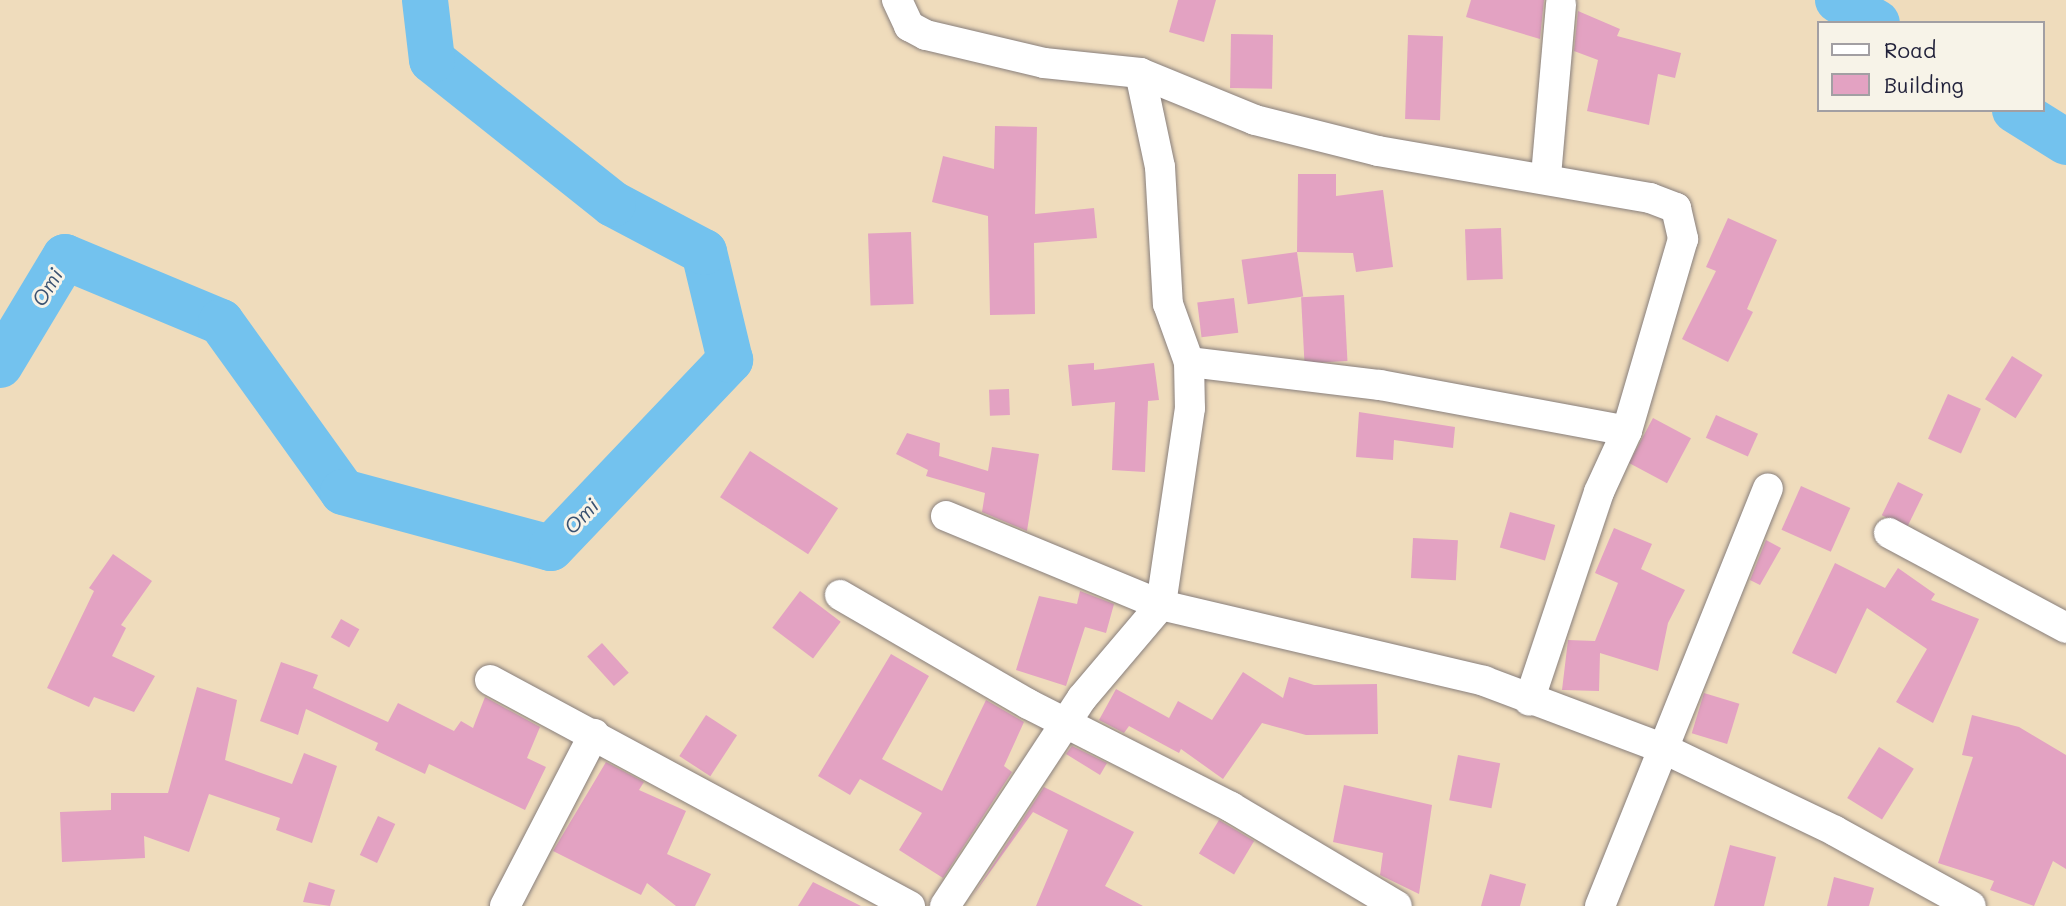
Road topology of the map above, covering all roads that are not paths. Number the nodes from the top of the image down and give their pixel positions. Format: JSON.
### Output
{"nodes":[{"id":1,"x":897,"y":0,"type":"edge"},
{"id":2,"x":1561,"y":4,"type":"dead end"},
{"id":3,"x":1140,"y":73,"type":"junction"},
{"id":4,"x":1546,"y":176,"type":"junction"},
{"id":5,"x":1189,"y":362,"type":"junction"},
{"id":6,"x":1627,"y":432,"type":"junction"},
{"id":7,"x":1769,"y":489,"type":"dead end"},
{"id":8,"x":946,"y":516,"type":"dead end"},
{"id":9,"x":1889,"y":533,"type":"dead end"},
{"id":10,"x":840,"y":594,"type":"dead end"},
{"id":11,"x":1161,"y":605,"type":"junction"},
{"id":12,"x":2066,"y":628,"type":"edge"},
{"id":13,"x":490,"y":680,"type":"dead end"},
{"id":14,"x":1529,"y":701,"type":"junction"},
{"id":15,"x":1066,"y":724,"type":"junction"},
{"id":16,"x":594,"y":734,"type":"junction"},
{"id":17,"x":1660,"y":747,"type":"junction"},
{"id":18,"x":1381,"y":902,"type":"edge"},
{"id":19,"x":505,"y":906,"type":"edge"},
{"id":20,"x":910,"y":906,"type":"edge"},
{"id":21,"x":945,"y":906,"type":"edge"},
{"id":22,"x":1600,"y":906,"type":"edge"},
{"id":23,"x":1971,"y":906,"type":"edge"}],
"edges":[{"from":1,"to":3,"type":"street"},
{"from":2,"to":4,"type":"street"},
{"from":3,"to":4,"type":"street"},
{"from":3,"to":5,"type":"street"},
{"from":4,"to":6,"type":"street"},
{"from":5,"to":6,"type":"street"},
{"from":5,"to":11,"type":"street"},
{"from":6,"to":14,"type":"street"},
{"from":7,"to":17,"type":"street"},
{"from":8,"to":11,"type":"street"},
{"from":9,"to":12,"type":"street"},
{"from":10,"to":15,"type":"street"},
{"from":11,"to":14,"type":"street"},
{"from":11,"to":15,"type":"street"},
{"from":13,"to":16,"type":"street"},
{"from":14,"to":17,"type":"street"},
{"from":15,"to":18,"type":"street"},
{"from":15,"to":21,"type":"street"},
{"from":16,"to":19,"type":"street"},
{"from":16,"to":20,"type":"street"},
{"from":17,"to":22,"type":"street"},
{"from":17,"to":23,"type":"street"}]}
